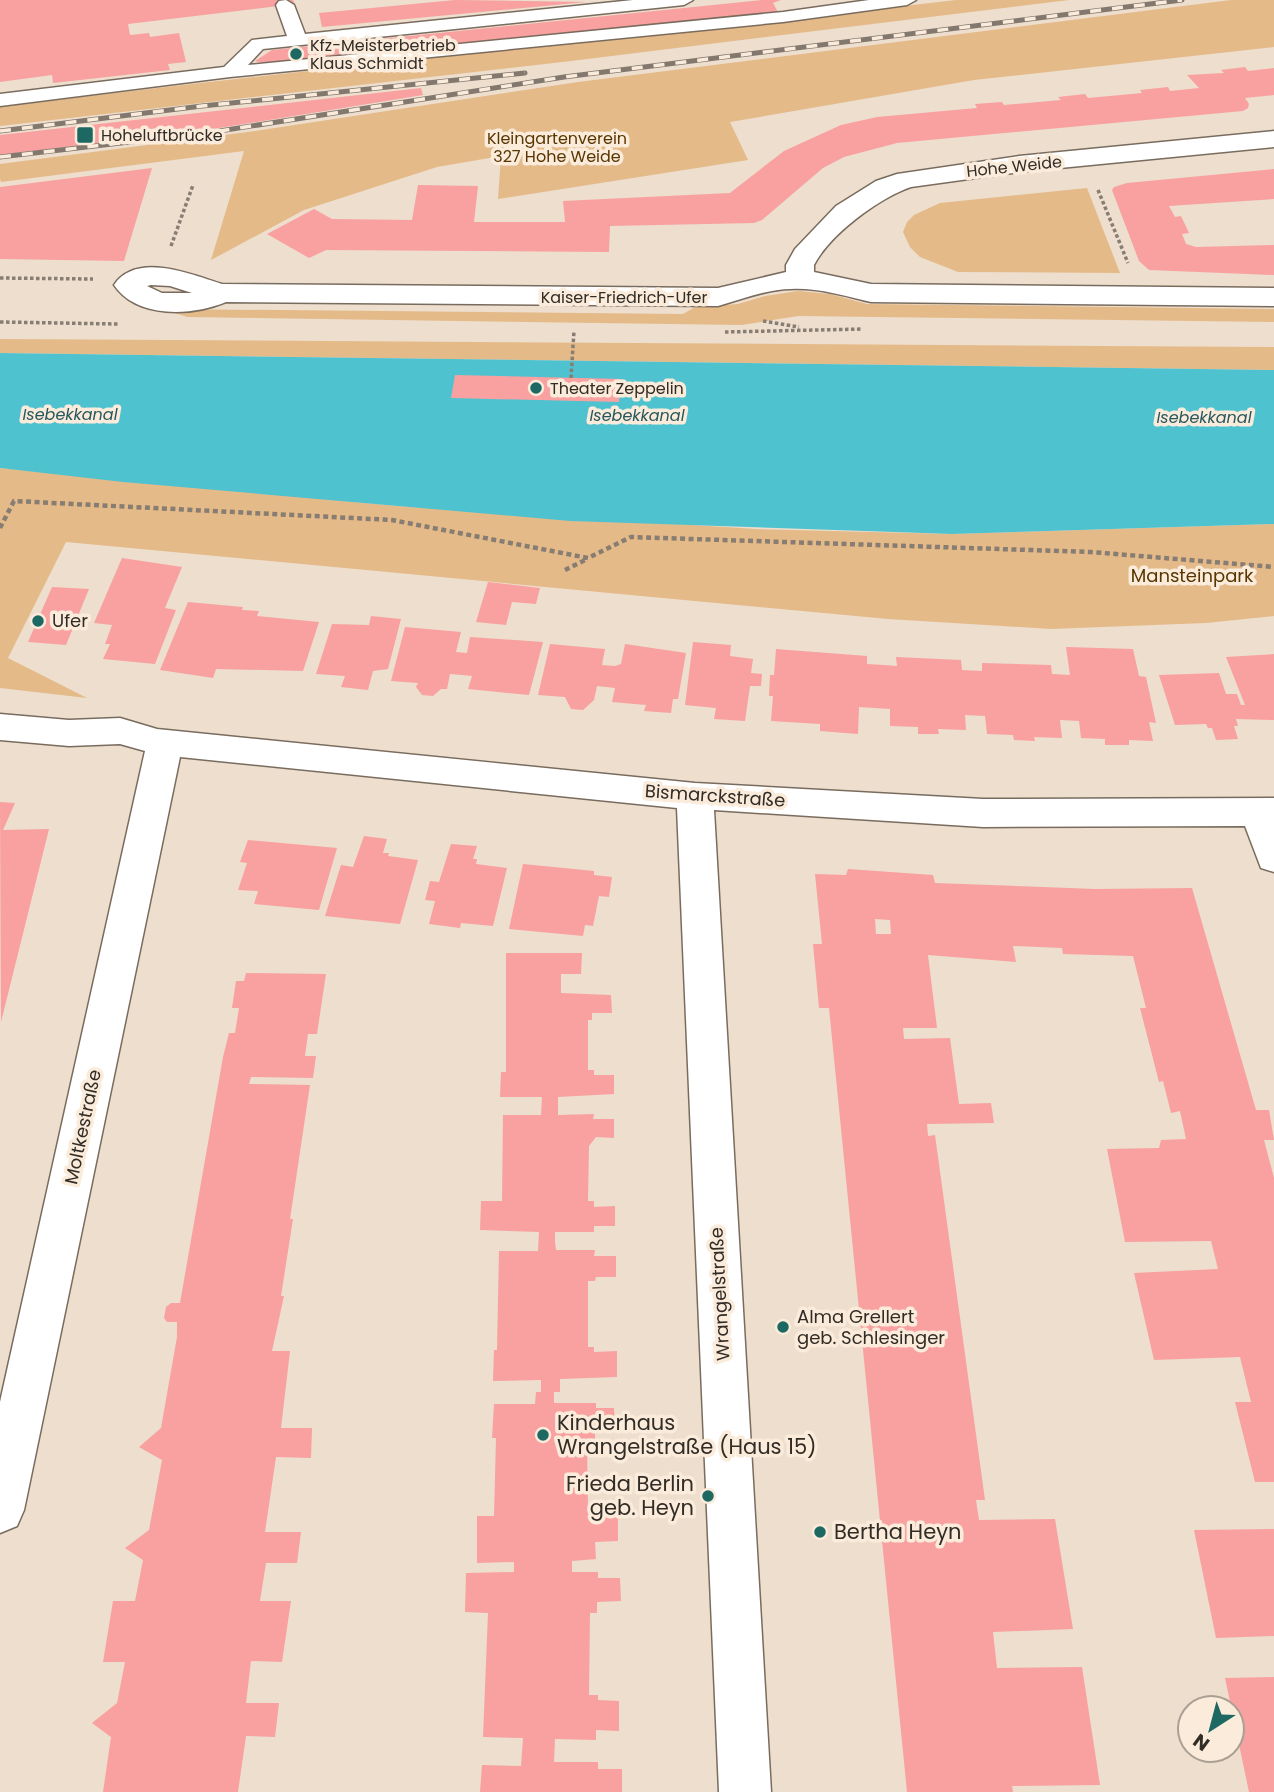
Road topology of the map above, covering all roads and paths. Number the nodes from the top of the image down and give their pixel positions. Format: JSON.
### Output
{"nodes":[{"id":1,"x":684,"y":0,"type":"edge"},
{"id":2,"x":908,"y":0,"type":"edge"},
{"id":3,"x":285,"y":5,"type":"dead end"},
{"id":4,"x":298,"y":40,"type":"junction"},
{"id":5,"x":230,"y":72,"type":"junction"},
{"id":6,"x":0,"y":100,"type":"edge"},
{"id":7,"x":1274,"y":139,"type":"edge"},
{"id":8,"x":1095,"y":181,"type":"dead end"},
{"id":9,"x":192,"y":184,"type":"dead end"},
{"id":10,"x":169,"y":250,"type":"dead end"},
{"id":11,"x":1129,"y":265,"type":"dead end"},
{"id":12,"x":0,"y":278,"type":"edge"},
{"id":13,"x":800,"y":279,"type":"junction"},
{"id":14,"x":128,"y":285,"type":"joint"},
{"id":15,"x":1274,"y":297,"type":"edge"},
{"id":16,"x":574,"y":331,"type":"dead end"},
{"id":17,"x":570,"y":378,"type":"dead end"},
{"id":18,"x":0,"y":528,"type":"edge"},
{"id":19,"x":588,"y":558,"type":"junction"},
{"id":20,"x":1274,"y":567,"type":"edge"},
{"id":21,"x":565,"y":570,"type":"dead end"},
{"id":22,"x":0,"y":726,"type":"edge"},
{"id":23,"x":161,"y":743,"type":"junction"},
{"id":24,"x":695,"y":796,"type":"junction"},
{"id":25,"x":1267,"y":813,"type":"edge"},
{"id":26,"x":1274,"y":858,"type":"edge"},
{"id":27,"x":0,"y":1510,"type":"edge"},
{"id":28,"x":745,"y":1792,"type":"edge"}],
"edges":[{"from":1,"to":4,"type":"lane"},
{"from":2,"to":5,"type":"lane"},
{"from":3,"to":4,"type":"lane"},
{"from":4,"to":5,"type":"lane"},
{"from":5,"to":6,"type":"lane"},
{"from":7,"to":13,"type":"street","name":"Hohe Weide"},
{"from":8,"to":11,"type":"path"},
{"from":9,"to":10,"type":"path"},
{"from":12,"to":14,"type":"path"},
{"from":13,"to":14,"type":"street","name":"Kaiser-Friedrich-Ufer"},
{"from":13,"to":15,"type":"street","name":"Kaiser-Friedrich-Ufer"},
{"from":16,"to":17,"type":"path"},
{"from":18,"to":19,"type":"path"},
{"from":19,"to":20,"type":"path"},
{"from":19,"to":21,"type":"path"},
{"from":22,"to":23,"type":"street","name":"Bismarckstraße"},
{"from":23,"to":24,"type":"street","name":"Bismarckstraße"},
{"from":23,"to":27,"type":"street","name":"Moltkestraße"},
{"from":24,"to":25,"type":"street","name":"Bismarckstraße"},
{"from":24,"to":28,"type":"street","name":"Wrangelstraße"},
{"from":25,"to":26,"type":"street"}]}
